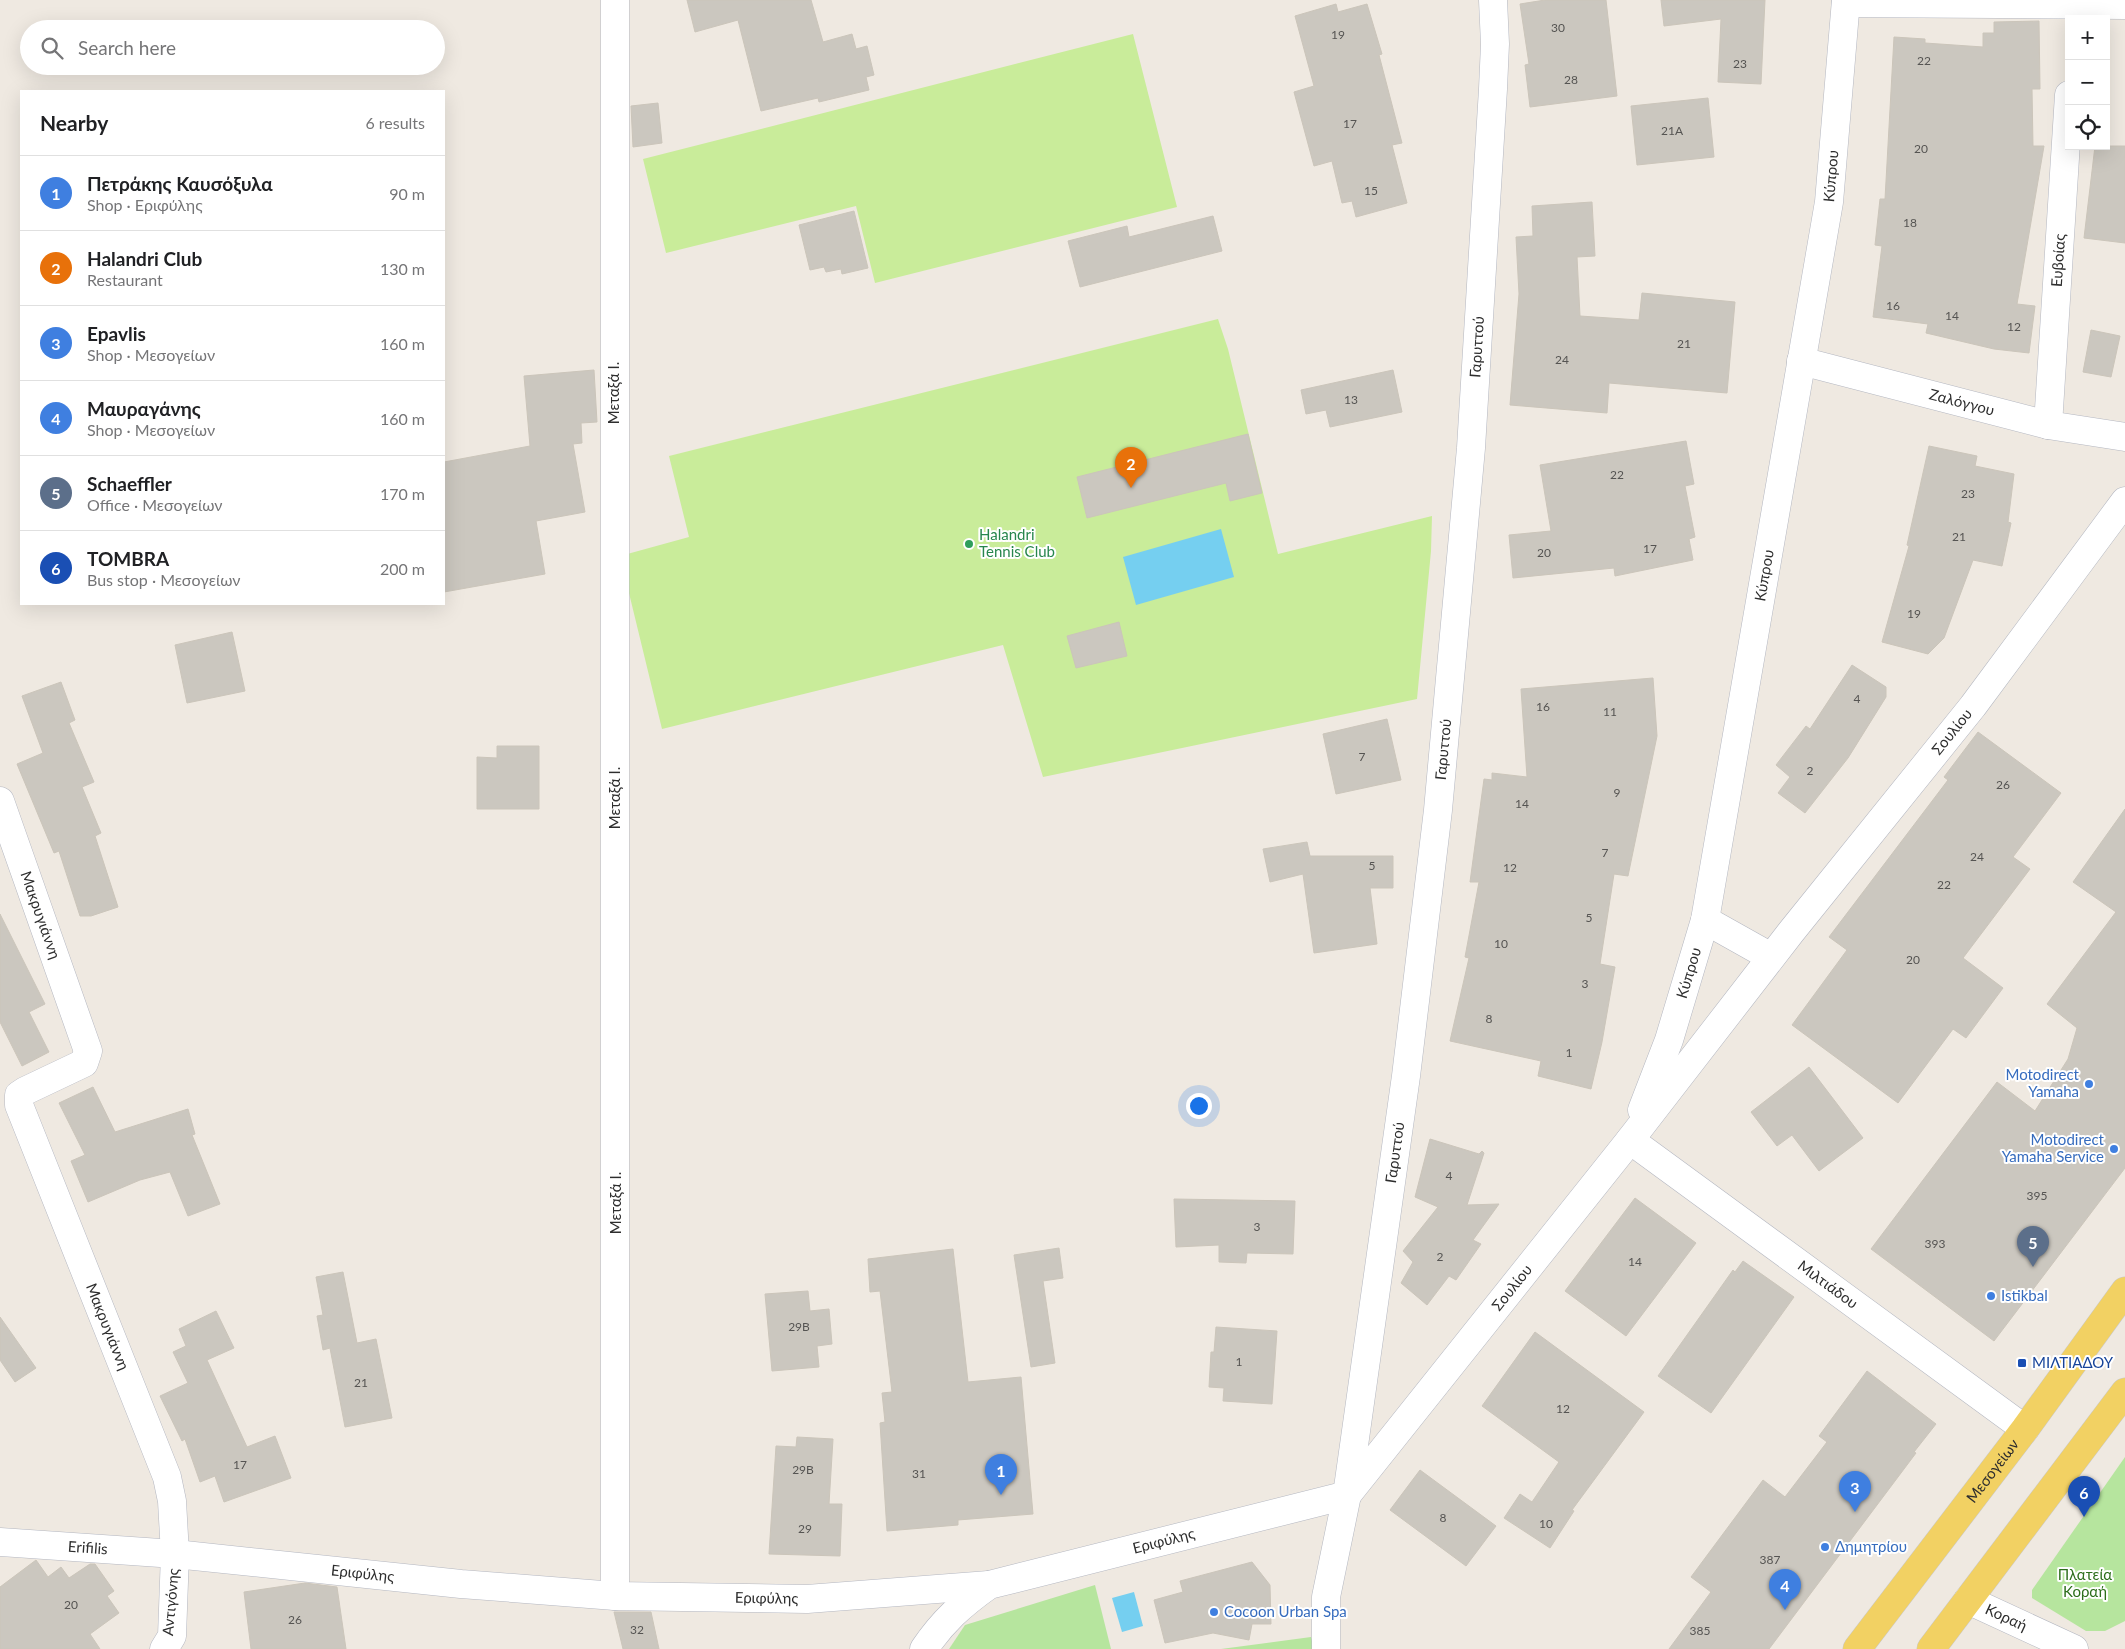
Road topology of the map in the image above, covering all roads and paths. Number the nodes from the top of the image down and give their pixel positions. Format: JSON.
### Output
{"nodes":[{"id":1,"x":615,"y":0,"type":"edge"},
{"id":2,"x":1492,"y":0,"type":"edge"},
{"id":3,"x":1846,"y":2,"type":"edge"},
{"id":4,"x":2125,"y":5,"type":"edge"},
{"id":5,"x":2074,"y":12,"type":"edge"},
{"id":6,"x":2068,"y":105,"type":"edge"},
{"id":7,"x":1801,"y":361,"type":"junction"},
{"id":8,"x":2048,"y":425,"type":"junction"},
{"id":9,"x":2125,"y":437,"type":"edge"},
{"id":10,"x":2125,"y":501,"type":"edge"},
{"id":11,"x":0,"y":801,"type":"edge"},
{"id":12,"x":1705,"y":920,"type":"junction"},
{"id":13,"x":1771,"y":957,"type":"junction"},
{"id":14,"x":1630,"y":1140,"type":"junction"},
{"id":15,"x":2125,"y":1291,"type":"edge"},
{"id":16,"x":2124,"y":1396,"type":"edge"},
{"id":17,"x":2025,"y":1429,"type":"junction"},
{"id":18,"x":1347,"y":1496,"type":"junction"},
{"id":19,"x":0,"y":1542,"type":"edge"},
{"id":20,"x":175,"y":1554,"type":"junction"},
{"id":21,"x":989,"y":1585,"type":"junction"},
{"id":22,"x":615,"y":1596,"type":"junction"},
{"id":23,"x":1968,"y":1600,"type":"junction"},
{"id":24,"x":164,"y":1649,"type":"edge"},
{"id":25,"x":924,"y":1649,"type":"edge"},
{"id":26,"x":1326,"y":1649,"type":"edge"},
{"id":27,"x":1857,"y":1649,"type":"edge"},
{"id":28,"x":1931,"y":1649,"type":"edge"},
{"id":29,"x":2074,"y":1649,"type":"edge"}],
"edges":[{"from":1,"to":22,"type":"street","name":"Μεταξά Ι."},
{"from":2,"to":18,"type":"street","name":"Γαρυττού"},
{"from":3,"to":5,"type":"street"},
{"from":3,"to":7,"type":"street","name":"Κύπρου"},
{"from":4,"to":5,"type":"street"},
{"from":6,"to":8,"type":"street","name":"Ευβοίας"},
{"from":7,"to":8,"type":"street","name":"Ζαλόγγου"},
{"from":7,"to":12,"type":"street","name":"Κύπρου"},
{"from":8,"to":9,"type":"street","name":"Ζαλόγγου"},
{"from":10,"to":13,"type":"street","name":"Σουλίου"},
{"from":11,"to":20,"type":"street","name":"Μακρυγιάννη"},
{"from":12,"to":13,"type":"street"},
{"from":12,"to":14,"type":"street","name":"Κύπρου"},
{"from":13,"to":14,"type":"street","name":"Σουλίου"},
{"from":14,"to":17,"type":"street","name":"Μιλτιάδου"},
{"from":14,"to":18,"type":"street","name":"Σουλίου"},
{"from":15,"to":17,"type":"main road","name":"Μεσογείων"},
{"from":16,"to":23,"type":"main road"},
{"from":17,"to":27,"type":"main road","name":"Μεσογείων"},
{"from":18,"to":21,"type":"street","name":"Εριφύλης"},
{"from":18,"to":26,"type":"street","name":"Σουλίου"},
{"from":19,"to":20,"type":"street","name":"Erifilis"},
{"from":20,"to":22,"type":"street","name":"Εριφύλης"},
{"from":20,"to":24,"type":"street","name":"Αντιγόνης"},
{"from":21,"to":22,"type":"street","name":"Εριφύλης"},
{"from":21,"to":25,"type":"street"},
{"from":23,"to":28,"type":"main road"},
{"from":23,"to":29,"type":"street","name":"Κοραή"}]}
